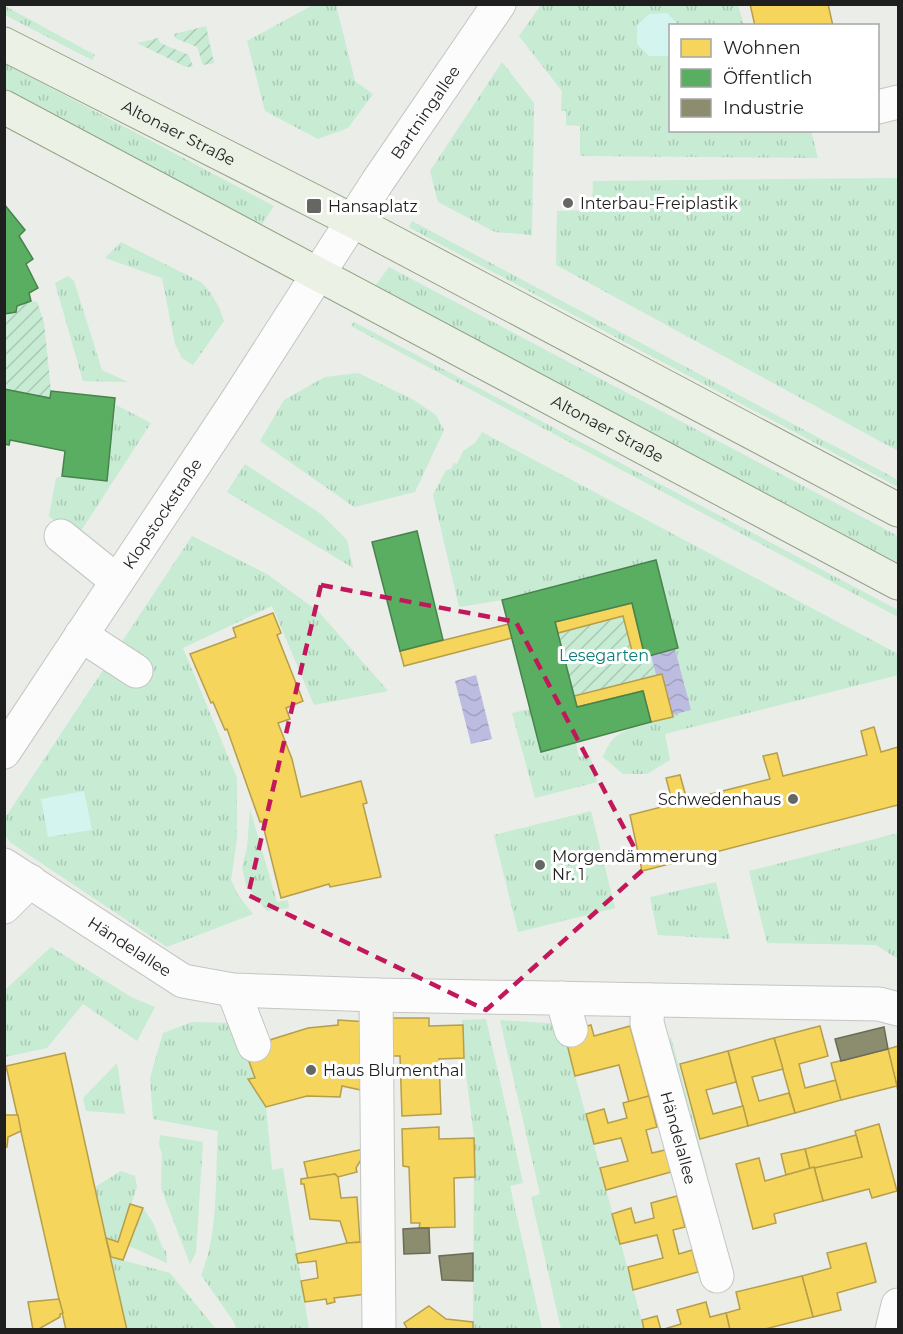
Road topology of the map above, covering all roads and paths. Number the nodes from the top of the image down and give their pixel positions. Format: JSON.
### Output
{"nodes":[{"id":1,"x":500,"y":4,"type":"edge"},
{"id":2,"x":4,"y":44,"type":"edge"},
{"id":3,"x":898,"y":102,"type":"edge"},
{"id":4,"x":4,"y":107,"type":"edge"},
{"id":5,"x":879,"y":107,"type":"edge"},
{"id":6,"x":353,"y":221,"type":"junction"},
{"id":7,"x":317,"y":274,"type":"junction"},
{"id":8,"x":898,"y":510,"type":"edge"},
{"id":9,"x":61,"y":536,"type":"dead end"},
{"id":10,"x":117,"y":581,"type":"junction"},
{"id":11,"x":898,"y":583,"type":"edge"},
{"id":12,"x":81,"y":635,"type":"junction"},
{"id":13,"x":136,"y":671,"type":"dead end"},
{"id":14,"x":4,"y":752,"type":"edge"},
{"id":15,"x":17,"y":873,"type":"edge"},
{"id":16,"x":4,"y":907,"type":"edge"},
{"id":17,"x":233,"y":990,"type":"junction"},
{"id":18,"x":376,"y":995,"type":"junction"},
{"id":19,"x":562,"y":998,"type":"junction"},
{"id":20,"x":648,"y":1000,"type":"junction"},
{"id":21,"x":898,"y":1009,"type":"edge"},
{"id":22,"x":571,"y":1030,"type":"dead end"},
{"id":23,"x":254,"y":1045,"type":"dead end"},
{"id":24,"x":717,"y":1276,"type":"dead end"},
{"id":25,"x":898,"y":1305,"type":"edge"},
{"id":26,"x":378,"y":1329,"type":"edge"},
{"id":27,"x":892,"y":1329,"type":"edge"}],
"edges":[{"from":1,"to":6,"type":"street","name":"Bartningallee"},
{"from":2,"to":6,"type":"main road","name":"Altonaer Straße"},
{"from":3,"to":5,"type":"street"},
{"from":4,"to":7,"type":"main road","name":"Altonaer Straße"},
{"from":6,"to":7,"type":"street"},
{"from":6,"to":8,"type":"main road","name":"Altonaer Straße"},
{"from":7,"to":10,"type":"street","name":"Klopstockstraße"},
{"from":7,"to":11,"type":"main road","name":"Altonaer Straße"},
{"from":9,"to":10,"type":"street"},
{"from":10,"to":12,"type":"street","name":"Klopstockstraße"},
{"from":12,"to":13,"type":"street"},
{"from":12,"to":14,"type":"street","name":"Klopstockstraße"},
{"from":15,"to":16,"type":"street"},
{"from":15,"to":17,"type":"street","name":"Händelallee"},
{"from":17,"to":18,"type":"street","name":"Händelallee"},
{"from":17,"to":23,"type":"street"},
{"from":18,"to":19,"type":"street","name":"Händelallee"},
{"from":18,"to":26,"type":"street"},
{"from":19,"to":20,"type":"street","name":"Händelallee"},
{"from":19,"to":22,"type":"street"},
{"from":20,"to":21,"type":"street","name":"Händelallee"},
{"from":20,"to":24,"type":"street","name":"Händelallee"},
{"from":25,"to":27,"type":"street"}]}
